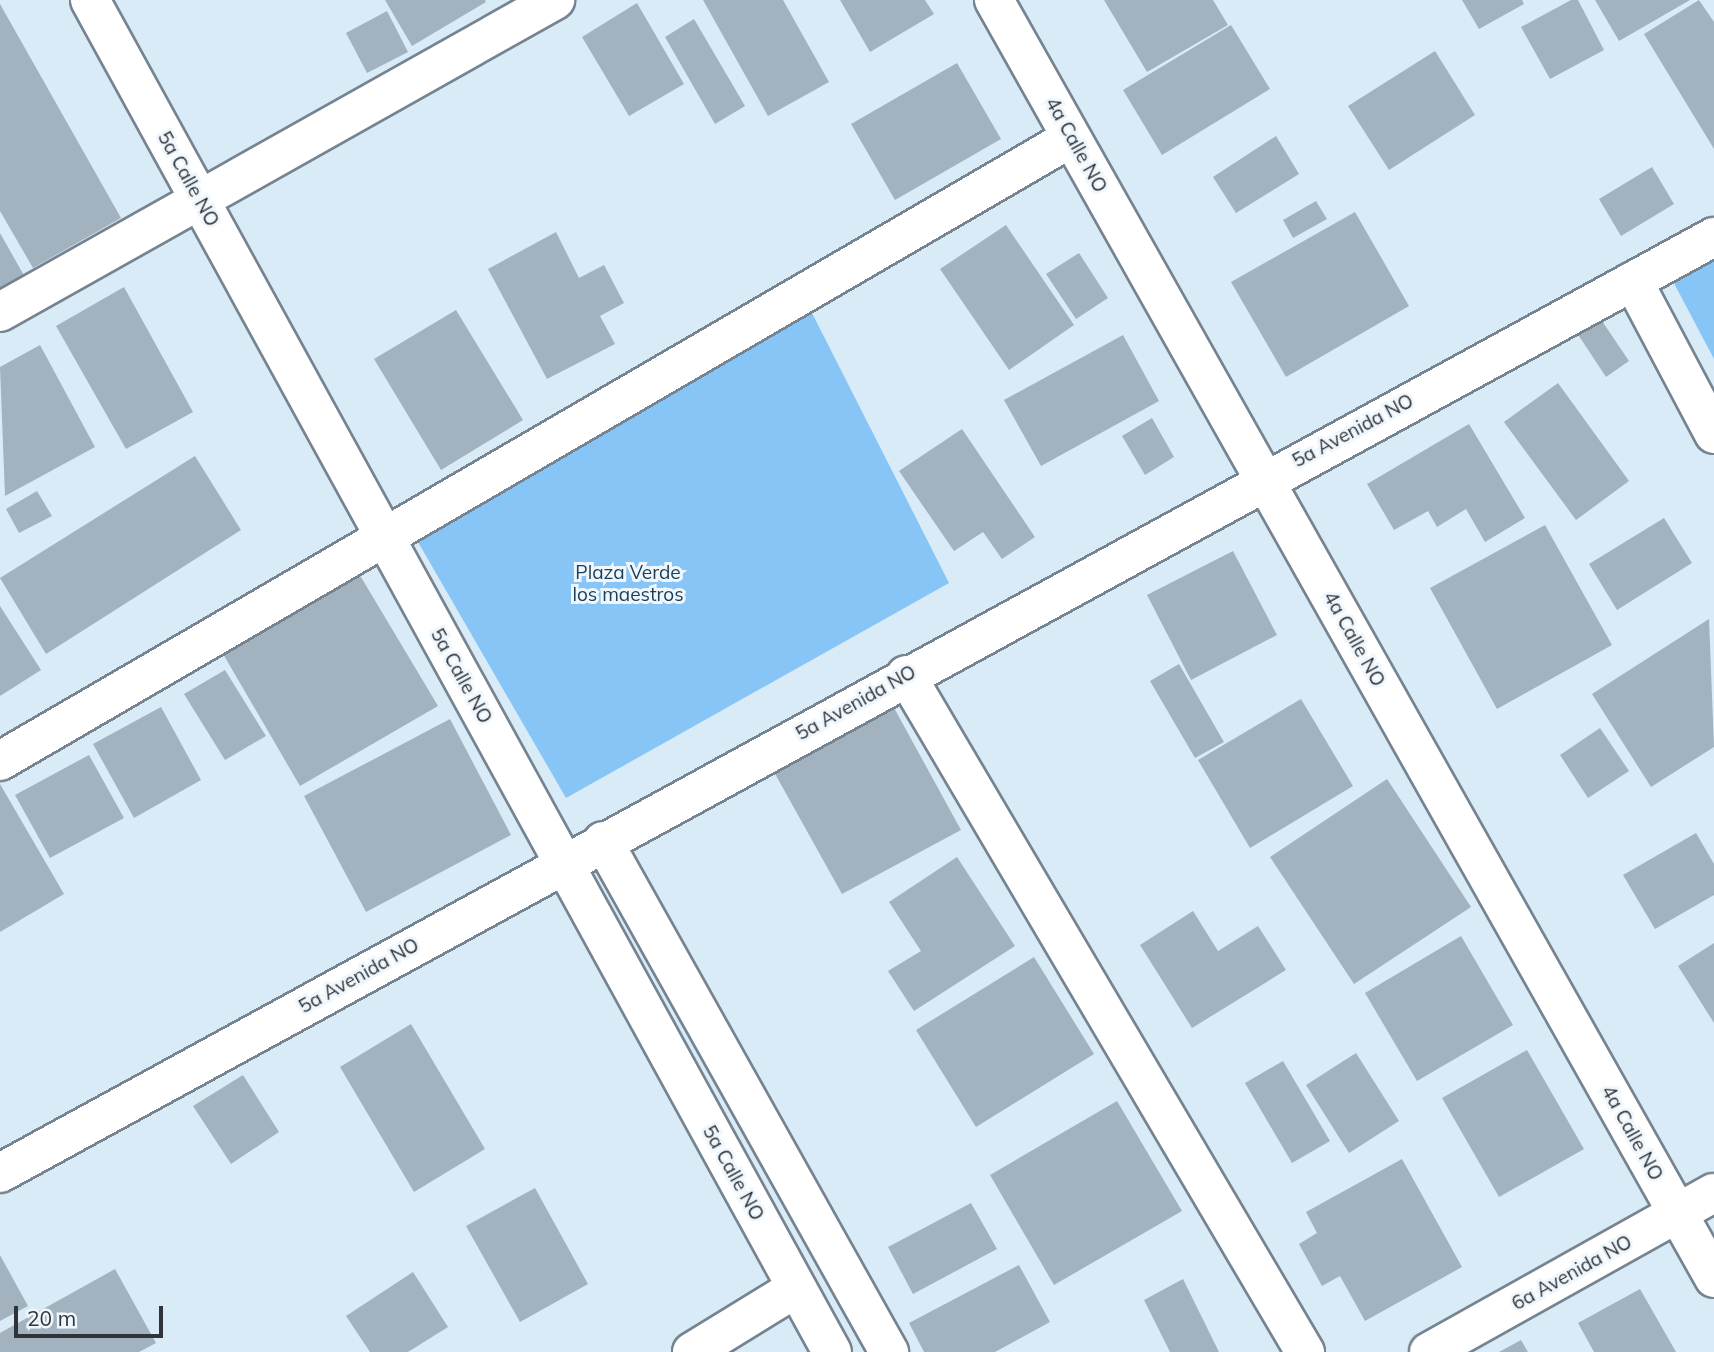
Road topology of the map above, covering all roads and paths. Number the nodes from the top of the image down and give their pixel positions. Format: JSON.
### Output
{"nodes":[{"id":1,"x":90,"y":0,"type":"edge"},
{"id":2,"x":555,"y":0,"type":"edge"},
{"id":3,"x":994,"y":0,"type":"edge"},
{"id":4,"x":1071,"y":138,"type":"junction"},
{"id":5,"x":198,"y":197,"type":"junction"},
{"id":6,"x":1714,"y":237,"type":"edge"},
{"id":7,"x":1633,"y":281,"type":"junction"},
{"id":8,"x":0,"y":313,"type":"edge"},
{"id":9,"x":1714,"y":434,"type":"edge"},
{"id":10,"x":1264,"y":479,"type":"junction"},
{"id":11,"x":384,"y":537,"type":"junction"},
{"id":12,"x":906,"y":675,"type":"junction"},
{"id":13,"x":0,"y":761,"type":"edge"},
{"id":14,"x":603,"y":841,"type":"junction"},
{"id":15,"x":563,"y":863,"type":"junction"},
{"id":16,"x":0,"y":1173,"type":"edge"},
{"id":17,"x":1714,"y":1193,"type":"edge"},
{"id":18,"x":1678,"y":1214,"type":"junction"},
{"id":19,"x":1714,"y":1278,"type":"edge"},
{"id":20,"x":796,"y":1288,"type":"junction"},
{"id":21,"x":692,"y":1352,"type":"edge"},
{"id":22,"x":832,"y":1352,"type":"edge"},
{"id":23,"x":889,"y":1352,"type":"edge"},
{"id":24,"x":1305,"y":1352,"type":"edge"},
{"id":25,"x":1429,"y":1352,"type":"edge"}],
"edges":[{"from":1,"to":5,"type":"street","name":"5a Calle NO"},
{"from":2,"to":5,"type":"street"},
{"from":3,"to":4,"type":"street","name":"4a Calle NO"},
{"from":4,"to":10,"type":"street","name":"4a Calle NO"},
{"from":4,"to":11,"type":"street"},
{"from":5,"to":8,"type":"street"},
{"from":5,"to":11,"type":"street","name":"5a Calle NO"},
{"from":6,"to":7,"type":"street","name":"5a Avenida NO"},
{"from":7,"to":9,"type":"street"},
{"from":7,"to":10,"type":"street","name":"5a Avenida NO"},
{"from":10,"to":12,"type":"street","name":"5a Avenida NO"},
{"from":10,"to":18,"type":"street","name":"4a Calle NO"},
{"from":11,"to":13,"type":"street"},
{"from":11,"to":15,"type":"street","name":"5a Calle NO"},
{"from":12,"to":14,"type":"street","name":"5a Avenida NO"},
{"from":12,"to":24,"type":"street"},
{"from":14,"to":15,"type":"street","name":"5a Avenida NO"},
{"from":14,"to":23,"type":"street"},
{"from":15,"to":16,"type":"street","name":"5a Avenida NO"},
{"from":15,"to":20,"type":"street","name":"5a Calle NO"},
{"from":17,"to":18,"type":"street","name":"6a Avenida NO"},
{"from":18,"to":19,"type":"street","name":"4a Calle NO"},
{"from":18,"to":25,"type":"street","name":"6a Avenida NO"},
{"from":20,"to":21,"type":"street"},
{"from":20,"to":22,"type":"street","name":"5a Calle NO"}]}
